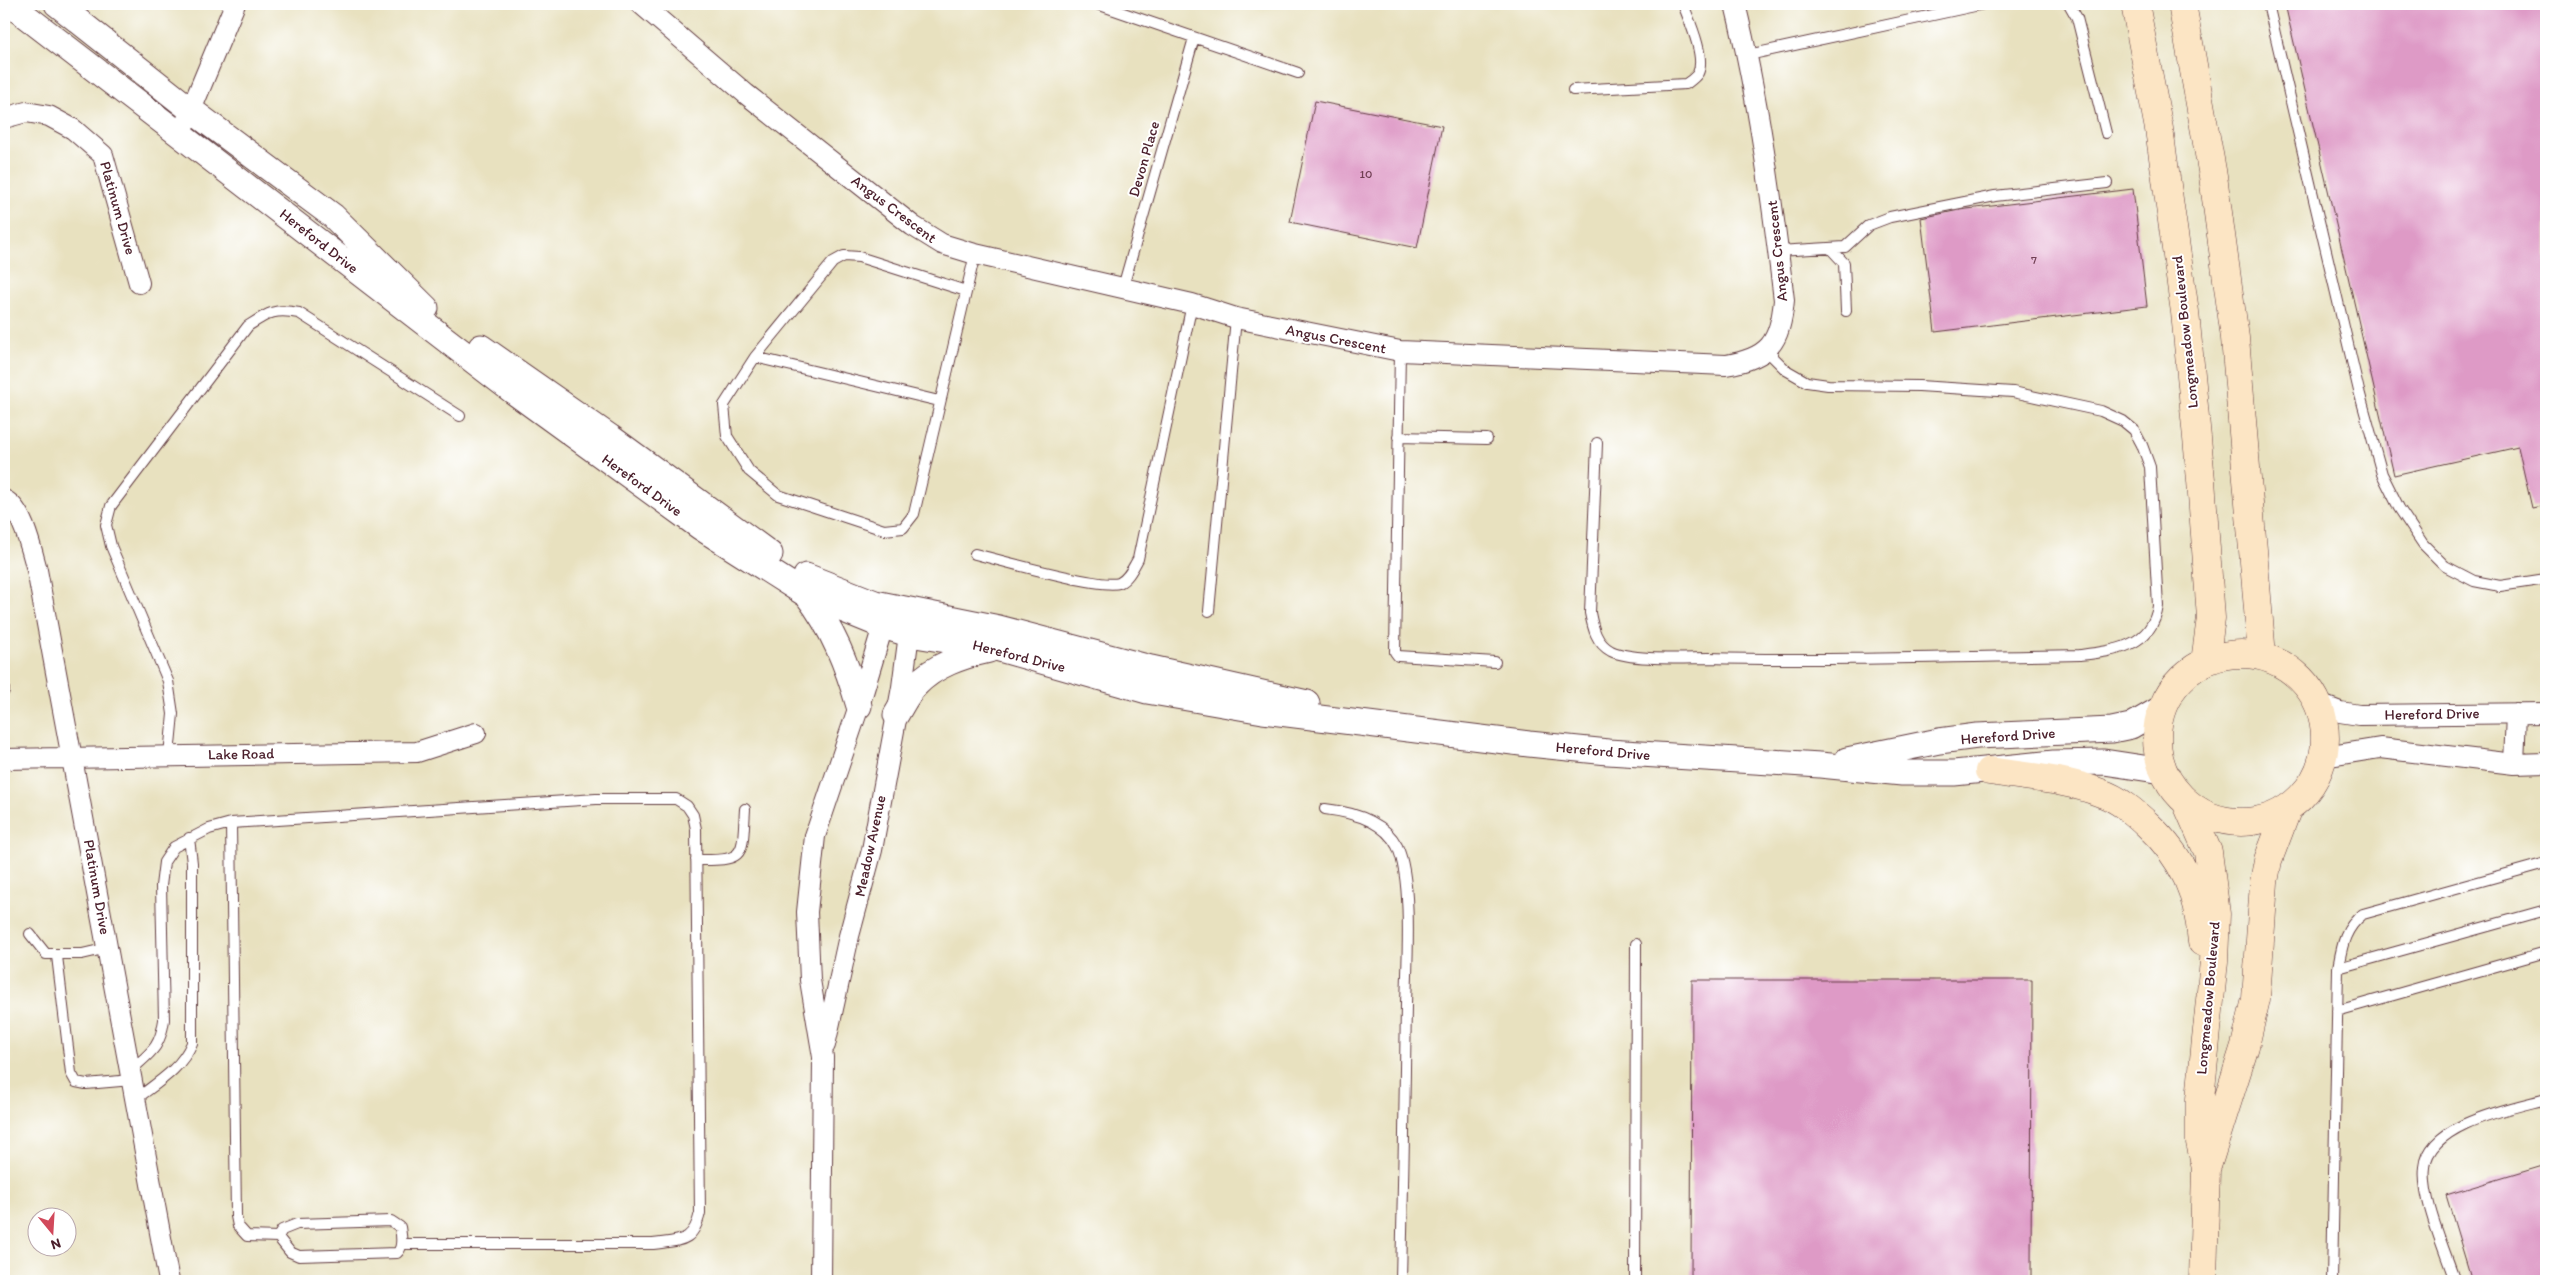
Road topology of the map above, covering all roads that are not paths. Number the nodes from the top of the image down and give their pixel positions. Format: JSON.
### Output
{"nodes":[{"id":1,"x":10,"y":4,"type":"edge"},
{"id":2,"x":57,"y":4,"type":"edge"},
{"id":3,"x":235,"y":4,"type":"edge"},
{"id":4,"x":642,"y":4,"type":"edge"},
{"id":5,"x":1097,"y":4,"type":"edge"},
{"id":6,"x":1683,"y":4,"type":"edge"},
{"id":7,"x":1735,"y":4,"type":"edge"},
{"id":8,"x":1984,"y":4,"type":"edge"},
{"id":9,"x":2069,"y":4,"type":"edge"},
{"id":10,"x":2136,"y":4,"type":"edge"},
{"id":11,"x":2182,"y":4,"type":"edge"},
{"id":12,"x":2268,"y":4,"type":"edge"},
{"id":13,"x":1194,"y":38,"type":"junction"},
{"id":14,"x":1748,"y":55,"type":"junction"},
{"id":15,"x":1298,"y":73,"type":"dead end"},
{"id":16,"x":1573,"y":90,"type":"dead end"},
{"id":17,"x":191,"y":110,"type":"junction"},
{"id":18,"x":4,"y":118,"type":"edge"},
{"id":19,"x":2106,"y":133,"type":"dead end"},
{"id":20,"x":182,"y":134,"type":"junction"},
{"id":21,"x":2107,"y":183,"type":"dead end"},
{"id":22,"x":1830,"y":248,"type":"junction"},
{"id":23,"x":1778,"y":251,"type":"junction"},
{"id":24,"x":975,"y":254,"type":"junction"},
{"id":25,"x":139,"y":283,"type":"dead end"},
{"id":26,"x":1123,"y":287,"type":"junction"},
{"id":27,"x":966,"y":291,"type":"junction"},
{"id":28,"x":1192,"y":304,"type":"junction"},
{"id":29,"x":1846,"y":311,"type":"dead end"},
{"id":30,"x":1236,"y":318,"type":"junction"},
{"id":31,"x":1766,"y":350,"type":"junction"},
{"id":32,"x":1400,"y":352,"type":"junction"},
{"id":33,"x":755,"y":357,"type":"junction"},
{"id":34,"x":939,"y":401,"type":"junction"},
{"id":35,"x":460,"y":416,"type":"dead end"},
{"id":36,"x":1398,"y":437,"type":"junction"},
{"id":37,"x":1488,"y":439,"type":"dead end"},
{"id":38,"x":1597,"y":443,"type":"dead end"},
{"id":39,"x":4,"y":500,"type":"edge"},
{"id":40,"x":975,"y":554,"type":"dead end"},
{"id":41,"x":2546,"y":579,"type":"edge"},
{"id":42,"x":806,"y":595,"type":"junction"},
{"id":43,"x":874,"y":603,"type":"junction"},
{"id":44,"x":1208,"y":611,"type":"dead end"},
{"id":45,"x":927,"y":615,"type":"junction"},
{"id":46,"x":897,"y":628,"type":"junction"},
{"id":47,"x":996,"y":648,"type":"junction"},
{"id":48,"x":2262,"y":656,"type":"junction"},
{"id":49,"x":1495,"y":662,"type":"dead end"},
{"id":50,"x":2205,"y":662,"type":"junction"},
{"id":51,"x":4,"y":686,"type":"edge"},
{"id":52,"x":4,"y":692,"type":"edge"},
{"id":53,"x":2319,"y":704,"type":"junction"},
{"id":54,"x":859,"y":706,"type":"junction"},
{"id":55,"x":2162,"y":708,"type":"junction"},
{"id":56,"x":2516,"y":713,"type":"junction"},
{"id":57,"x":2546,"y":713,"type":"edge"},
{"id":58,"x":896,"y":715,"type":"junction"},
{"id":59,"x":1386,"y":724,"type":"junction"},
{"id":60,"x":476,"y":733,"type":"dead end"},
{"id":61,"x":169,"y":755,"type":"junction"},
{"id":62,"x":73,"y":756,"type":"junction"},
{"id":63,"x":2324,"y":757,"type":"junction"},
{"id":64,"x":4,"y":759,"type":"edge"},
{"id":65,"x":2546,"y":763,"type":"edge"},
{"id":66,"x":2514,"y":764,"type":"junction"},
{"id":67,"x":1820,"y":766,"type":"junction"},
{"id":68,"x":1989,"y":771,"type":"junction"},
{"id":69,"x":2163,"y":771,"type":"junction"},
{"id":70,"x":2187,"y":804,"type":"junction"},
{"id":71,"x":745,"y":809,"type":"dead end"},
{"id":72,"x":1326,"y":809,"type":"dead end"},
{"id":73,"x":2287,"y":810,"type":"junction"},
{"id":74,"x":231,"y":823,"type":"junction"},
{"id":75,"x":189,"y":838,"type":"junction"},
{"id":76,"x":696,"y":860,"type":"junction"},
{"id":77,"x":2546,"y":864,"type":"edge"},
{"id":78,"x":2546,"y":910,"type":"edge"},
{"id":79,"x":30,"y":934,"type":"dead end"},
{"id":80,"x":1636,"y":944,"type":"dead end"},
{"id":81,"x":108,"y":948,"type":"junction"},
{"id":82,"x":2546,"y":952,"type":"edge"},
{"id":83,"x":57,"y":956,"type":"junction"},
{"id":84,"x":2338,"y":968,"type":"junction"},
{"id":85,"x":2337,"y":1010,"type":"junction"},
{"id":86,"x":2207,"y":1015,"type":"junction"},
{"id":87,"x":823,"y":1057,"type":"junction"},
{"id":88,"x":133,"y":1083,"type":"junction"},
{"id":89,"x":2546,"y":1099,"type":"edge"},
{"id":90,"x":2206,"y":1168,"type":"junction"},
{"id":91,"x":278,"y":1237,"type":"junction"},
{"id":92,"x":402,"y":1244,"type":"junction"},
{"id":93,"x":169,"y":1281,"type":"edge"},
{"id":94,"x":821,"y":1281,"type":"edge"},
{"id":95,"x":1401,"y":1281,"type":"edge"},
{"id":96,"x":1635,"y":1281,"type":"edge"},
{"id":97,"x":2202,"y":1281,"type":"edge"},
{"id":98,"x":2332,"y":1281,"type":"edge"},
{"id":99,"x":2456,"y":1281,"type":"edge"}],
"edges":[{"from":1,"to":20,"type":"street","name":"Hereford Drive"},
{"from":2,"to":17,"type":"street","name":"Hereford Drive"},
{"from":3,"to":17,"type":"street"},
{"from":4,"to":24,"type":"street","name":"Angus Crescent"},
{"from":5,"to":13,"type":"lane"},
{"from":6,"to":16,"type":"lane"},
{"from":7,"to":14,"type":"street","name":"Angus Crescent"},
{"from":8,"to":14,"type":"lane"},
{"from":9,"to":19,"type":"lane"},
{"from":10,"to":50,"type":"main road","name":"Longmeadow Boulevard"},
{"from":11,"to":48,"type":"main road"},
{"from":12,"to":41,"type":"lane"},
{"from":13,"to":15,"type":"lane"},
{"from":13,"to":26,"type":"lane","name":"Devon Place"},
{"from":14,"to":23,"type":"street","name":"Angus Crescent"},
{"from":17,"to":20,"type":"street"},
{"from":17,"to":43,"type":"street","name":"Hereford Drive"},
{"from":18,"to":25,"type":"street","name":"Platinum Drive"},
{"from":20,"to":42,"type":"street","name":"Hereford Drive"},
{"from":21,"to":22,"type":"lane"},
{"from":22,"to":23,"type":"lane"},
{"from":22,"to":29,"type":"lane"},
{"from":23,"to":31,"type":"street","name":"Angus Crescent"},
{"from":24,"to":26,"type":"street","name":"Angus Crescent"},
{"from":24,"to":27,"type":"lane"},
{"from":26,"to":28,"type":"street","name":"Angus Crescent"},
{"from":27,"to":33,"type":"lane"},
{"from":27,"to":34,"type":"lane"},
{"from":28,"to":30,"type":"street","name":"Angus Crescent"},
{"from":28,"to":40,"type":"lane"},
{"from":30,"to":32,"type":"street","name":"Angus Crescent"},
{"from":30,"to":44,"type":"lane"},
{"from":31,"to":32,"type":"street","name":"Angus Crescent"},
{"from":31,"to":38,"type":"lane"},
{"from":32,"to":36,"type":"lane"},
{"from":33,"to":34,"type":"lane"},
{"from":33,"to":34,"type":"lane"},
{"from":35,"to":61,"type":"lane"},
{"from":36,"to":37,"type":"lane"},
{"from":36,"to":49,"type":"lane"},
{"from":39,"to":62,"type":"street","name":"Platinum Drive"},
{"from":42,"to":46,"type":"street","name":"Hereford Drive"},
{"from":42,"to":54,"type":"street"},
{"from":43,"to":45,"type":"street","name":"Hereford Drive"},
{"from":43,"to":46,"type":"street"},
{"from":45,"to":46,"type":"street"},
{"from":45,"to":59,"type":"street","name":"Hereford Drive"},
{"from":46,"to":47,"type":"street","name":"Hereford Drive"},
{"from":46,"to":54,"type":"street","name":"Meadow Avenue"},
{"from":46,"to":58,"type":"street","name":"Meadow Avenue"},
{"from":47,"to":58,"type":"street"},
{"from":47,"to":59,"type":"street","name":"Hereford Drive"},
{"from":48,"to":50,"type":"main road"},
{"from":48,"to":53,"type":"main road"},
{"from":50,"to":55,"type":"main road"},
{"from":51,"to":52,"type":"lane"},
{"from":53,"to":56,"type":"street","name":"Hereford Drive"},
{"from":53,"to":63,"type":"main road"},
{"from":54,"to":87,"type":"street","name":"Meadow Avenue"},
{"from":55,"to":67,"type":"street","name":"Hereford Drive"},
{"from":55,"to":69,"type":"main road"},
{"from":56,"to":57,"type":"street","name":"Hereford Drive"},
{"from":56,"to":66,"type":"street"},
{"from":58,"to":87,"type":"street","name":"Meadow Avenue"},
{"from":59,"to":67,"type":"street","name":"Hereford Drive"},
{"from":60,"to":61,"type":"street","name":"Lake Road"},
{"from":61,"to":62,"type":"street","name":"Lake Road"},
{"from":62,"to":64,"type":"street","name":"Lake Road"},
{"from":62,"to":81,"type":"street","name":"Platinum Drive"},
{"from":63,"to":66,"type":"street"},
{"from":63,"to":73,"type":"main road"},
{"from":65,"to":66,"type":"street"},
{"from":67,"to":68,"type":"street","name":"Hereford Drive"},
{"from":68,"to":69,"type":"street","name":"Hereford Drive"},
{"from":68,"to":86,"type":"main road"},
{"from":69,"to":70,"type":"main road"},
{"from":70,"to":73,"type":"main road"},
{"from":70,"to":86,"type":"main road","name":"Longmeadow Boulevard"},
{"from":71,"to":76,"type":"lane"},
{"from":72,"to":95,"type":"lane"},
{"from":73,"to":90,"type":"main road","name":"Longmeadow Boulevard"},
{"from":74,"to":75,"type":"lane"},
{"from":74,"to":76,"type":"lane"},
{"from":74,"to":91,"type":"lane"},
{"from":75,"to":88,"type":"lane"},
{"from":75,"to":88,"type":"lane"},
{"from":76,"to":92,"type":"lane"},
{"from":77,"to":84,"type":"lane"},
{"from":78,"to":84,"type":"lane"},
{"from":79,"to":83,"type":"lane"},
{"from":80,"to":96,"type":"lane"},
{"from":81,"to":83,"type":"lane"},
{"from":81,"to":88,"type":"street","name":"Platinum Drive"},
{"from":82,"to":85,"type":"lane"},
{"from":83,"to":88,"type":"lane"},
{"from":84,"to":85,"type":"lane"},
{"from":85,"to":98,"type":"lane"},
{"from":86,"to":90,"type":"main road","name":"Longmeadow Boulevard"},
{"from":87,"to":94,"type":"street","name":"Meadow Avenue"},
{"from":88,"to":93,"type":"street","name":"Platinum Drive"},
{"from":89,"to":99,"type":"lane"},
{"from":90,"to":97,"type":"main road","name":"Longmeadow Boulevard"},
{"from":91,"to":92,"type":"lane"},
{"from":91,"to":92,"type":"lane"}]}
